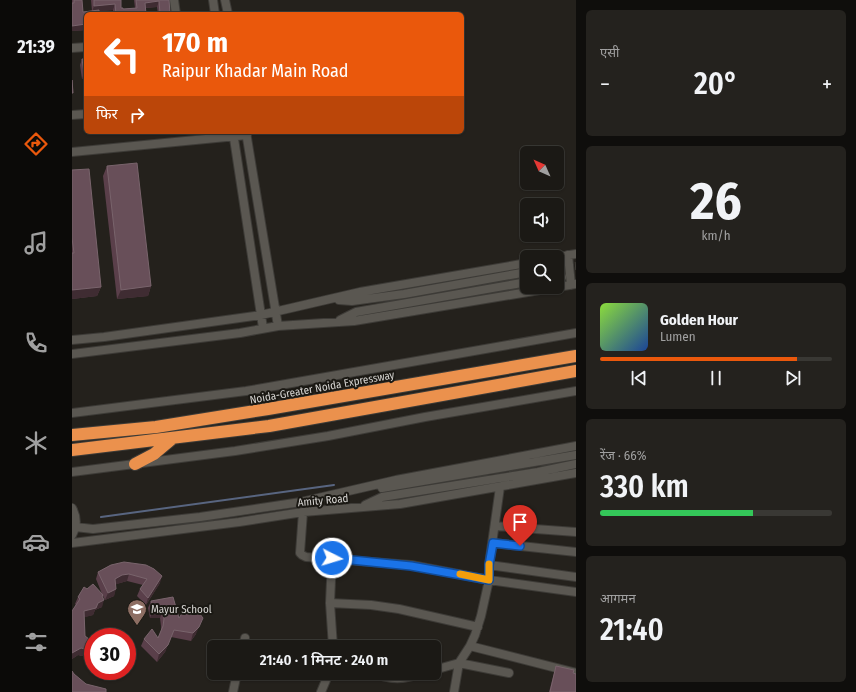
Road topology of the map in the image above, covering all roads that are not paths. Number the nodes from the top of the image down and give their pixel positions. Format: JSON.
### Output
{"nodes":[{"id":1,"x":174,"y":0,"type":"edge"},
{"id":2,"x":213,"y":0,"type":"edge"},
{"id":3,"x":226,"y":0,"type":"edge"},
{"id":4,"x":176,"y":12,"type":"edge"},
{"id":5,"x":215,"y":12,"type":"edge"},
{"id":6,"x":228,"y":12,"type":"edge"},
{"id":7,"x":84,"y":47,"type":"edge"},
{"id":8,"x":72,"y":48,"type":"edge"},
{"id":9,"x":84,"y":114,"type":"edge"},
{"id":10,"x":72,"y":115,"type":"edge"},
{"id":11,"x":233,"y":134,"type":"edge"},
{"id":12,"x":247,"y":134,"type":"edge"},
{"id":13,"x":72,"y":152,"type":"edge"},
{"id":14,"x":572,"y":254,"type":"edge"},
{"id":15,"x":520,"y":263,"type":"edge"},
{"id":16,"x":520,"y":273,"type":"edge"},
{"id":17,"x":520,"y":283,"type":"edge"},
{"id":18,"x":574,"y":285,"type":"edge"},
{"id":19,"x":332,"y":299,"type":"junction"},
{"id":20,"x":275,"y":312,"type":"junction"},
{"id":21,"x":261,"y":315,"type":"junction"},
{"id":22,"x":335,"y":322,"type":"junction"},
{"id":23,"x":278,"y":326,"type":"junction"},
{"id":24,"x":263,"y":328,"type":"junction"},
{"id":25,"x":576,"y":333,"type":"edge"},
{"id":26,"x":72,"y":340,"type":"edge"},
{"id":27,"x":72,"y":354,"type":"edge"},
{"id":28,"x":576,"y":356,"type":"edge"},
{"id":29,"x":576,"y":371,"type":"edge"},
{"id":30,"x":576,"y":391,"type":"edge"},
{"id":31,"x":72,"y":413,"type":"edge"},
{"id":32,"x":72,"y":435,"type":"edge"},
{"id":33,"x":173,"y":438,"type":"junction"},
{"id":34,"x":576,"y":446,"type":"edge"},
{"id":35,"x":72,"y":450,"type":"edge"},
{"id":36,"x":576,"y":454,"type":"edge"},
{"id":37,"x":135,"y":464,"type":"junction"},
{"id":38,"x":576,"y":464,"type":"edge"},
{"id":39,"x":72,"y":472,"type":"edge"},
{"id":40,"x":576,"y":473,"type":"edge"},
{"id":41,"x":500,"y":487,"type":"junction"},
{"id":42,"x":363,"y":488,"type":"junction"},
{"id":43,"x":360,"y":507,"type":"junction"},
{"id":44,"x":72,"y":508,"type":"edge"},
{"id":45,"x":302,"y":512,"type":"junction"},
{"id":46,"x":495,"y":526,"type":"junction"},
{"id":47,"x":75,"y":527,"type":"junction"},
{"id":48,"x":576,"y":532,"type":"edge"},
{"id":49,"x":72,"y":535,"type":"edge"},
{"id":50,"x":72,"y":543,"type":"edge"},
{"id":51,"x":493,"y":543,"type":"junction"},
{"id":52,"x":576,"y":552,"type":"edge"},
{"id":53,"x":332,"y":558,"type":"junction"},
{"id":54,"x":489,"y":565,"type":"junction"},
{"id":55,"x":576,"y":578,"type":"edge"},
{"id":56,"x":489,"y":580,"type":"junction"},
{"id":57,"x":576,"y":592,"type":"edge"},
{"id":58,"x":330,"y":603,"type":"junction"},
{"id":59,"x":478,"y":627,"type":"junction"},
{"id":60,"x":333,"y":640,"type":"edge"},
{"id":61,"x":470,"y":646,"type":"junction"},
{"id":62,"x":459,"y":663,"type":"junction"},
{"id":63,"x":441,"y":668,"type":"edge"},
{"id":64,"x":509,"y":673,"type":"dead end"},
{"id":65,"x":576,"y":673,"type":"edge"},
{"id":66,"x":236,"y":680,"type":"edge"},
{"id":67,"x":328,"y":680,"type":"edge"},
{"id":68,"x":233,"y":692,"type":"edge"},
{"id":69,"x":321,"y":692,"type":"edge"},
{"id":70,"x":454,"y":692,"type":"edge"}],
"edges":[{"from":1,"to":4,"type":"street"},
{"from":2,"to":5,"type":"street"},
{"from":3,"to":6,"type":"street"},
{"from":7,"to":8,"type":"street"},
{"from":9,"to":10,"type":"street"},
{"from":11,"to":13,"type":"street"},
{"from":11,"to":21,"type":"street"},
{"from":12,"to":20,"type":"street"},
{"from":14,"to":18,"type":"street"},
{"from":15,"to":19,"type":"street"},
{"from":16,"to":19,"type":"street"},
{"from":17,"to":22,"type":"street"},
{"from":18,"to":22,"type":"street"},
{"from":19,"to":20,"type":"street"},
{"from":20,"to":21,"type":"street"},
{"from":20,"to":23,"type":"street"},
{"from":21,"to":24,"type":"street"},
{"from":21,"to":26,"type":"street"},
{"from":22,"to":23,"type":"street"},
{"from":23,"to":24,"type":"street"},
{"from":24,"to":27,"type":"street"},
{"from":25,"to":31,"type":"street"},
{"from":28,"to":32,"type":"highway","name":"Noida-Greater Noida Expressway"},
{"from":29,"to":33,"type":"highway"},
{"from":30,"to":37,"type":"street"},
{"from":33,"to":35,"type":"highway"},
{"from":33,"to":37,"type":"highway"},
{"from":34,"to":42,"type":"street","name":"Amity Road"},
{"from":36,"to":42,"type":"street"},
{"from":37,"to":39,"type":"street"},
{"from":38,"to":43,"type":"street"},
{"from":40,"to":41,"type":"street","name":"Amity Road"},
{"from":41,"to":43,"type":"street","name":"Amity Road"},
{"from":41,"to":46,"type":"street"},
{"from":42,"to":47,"type":"street","name":"Amity Road"},
{"from":43,"to":45,"type":"street","name":"Amity Road"},
{"from":44,"to":47,"type":"street"},
{"from":45,"to":50,"type":"street","name":"Amity Road"},
{"from":45,"to":53,"type":"street"},
{"from":46,"to":48,"type":"street"},
{"from":46,"to":51,"type":"street"},
{"from":47,"to":49,"type":"street"},
{"from":51,"to":52,"type":"street"},
{"from":51,"to":54,"type":"street"},
{"from":53,"to":56,"type":"street"},
{"from":53,"to":58,"type":"street"},
{"from":54,"to":55,"type":"street"},
{"from":54,"to":56,"type":"street"},
{"from":56,"to":57,"type":"street"},
{"from":56,"to":59,"type":"street"},
{"from":58,"to":59,"type":"street"},
{"from":58,"to":60,"type":"street"},
{"from":59,"to":61,"type":"street"},
{"from":61,"to":62,"type":"street"},
{"from":61,"to":65,"type":"street"},
{"from":62,"to":63,"type":"street"},
{"from":62,"to":64,"type":"street"},
{"from":62,"to":70,"type":"street"},
{"from":66,"to":68,"type":"street"},
{"from":67,"to":69,"type":"street"}]}
